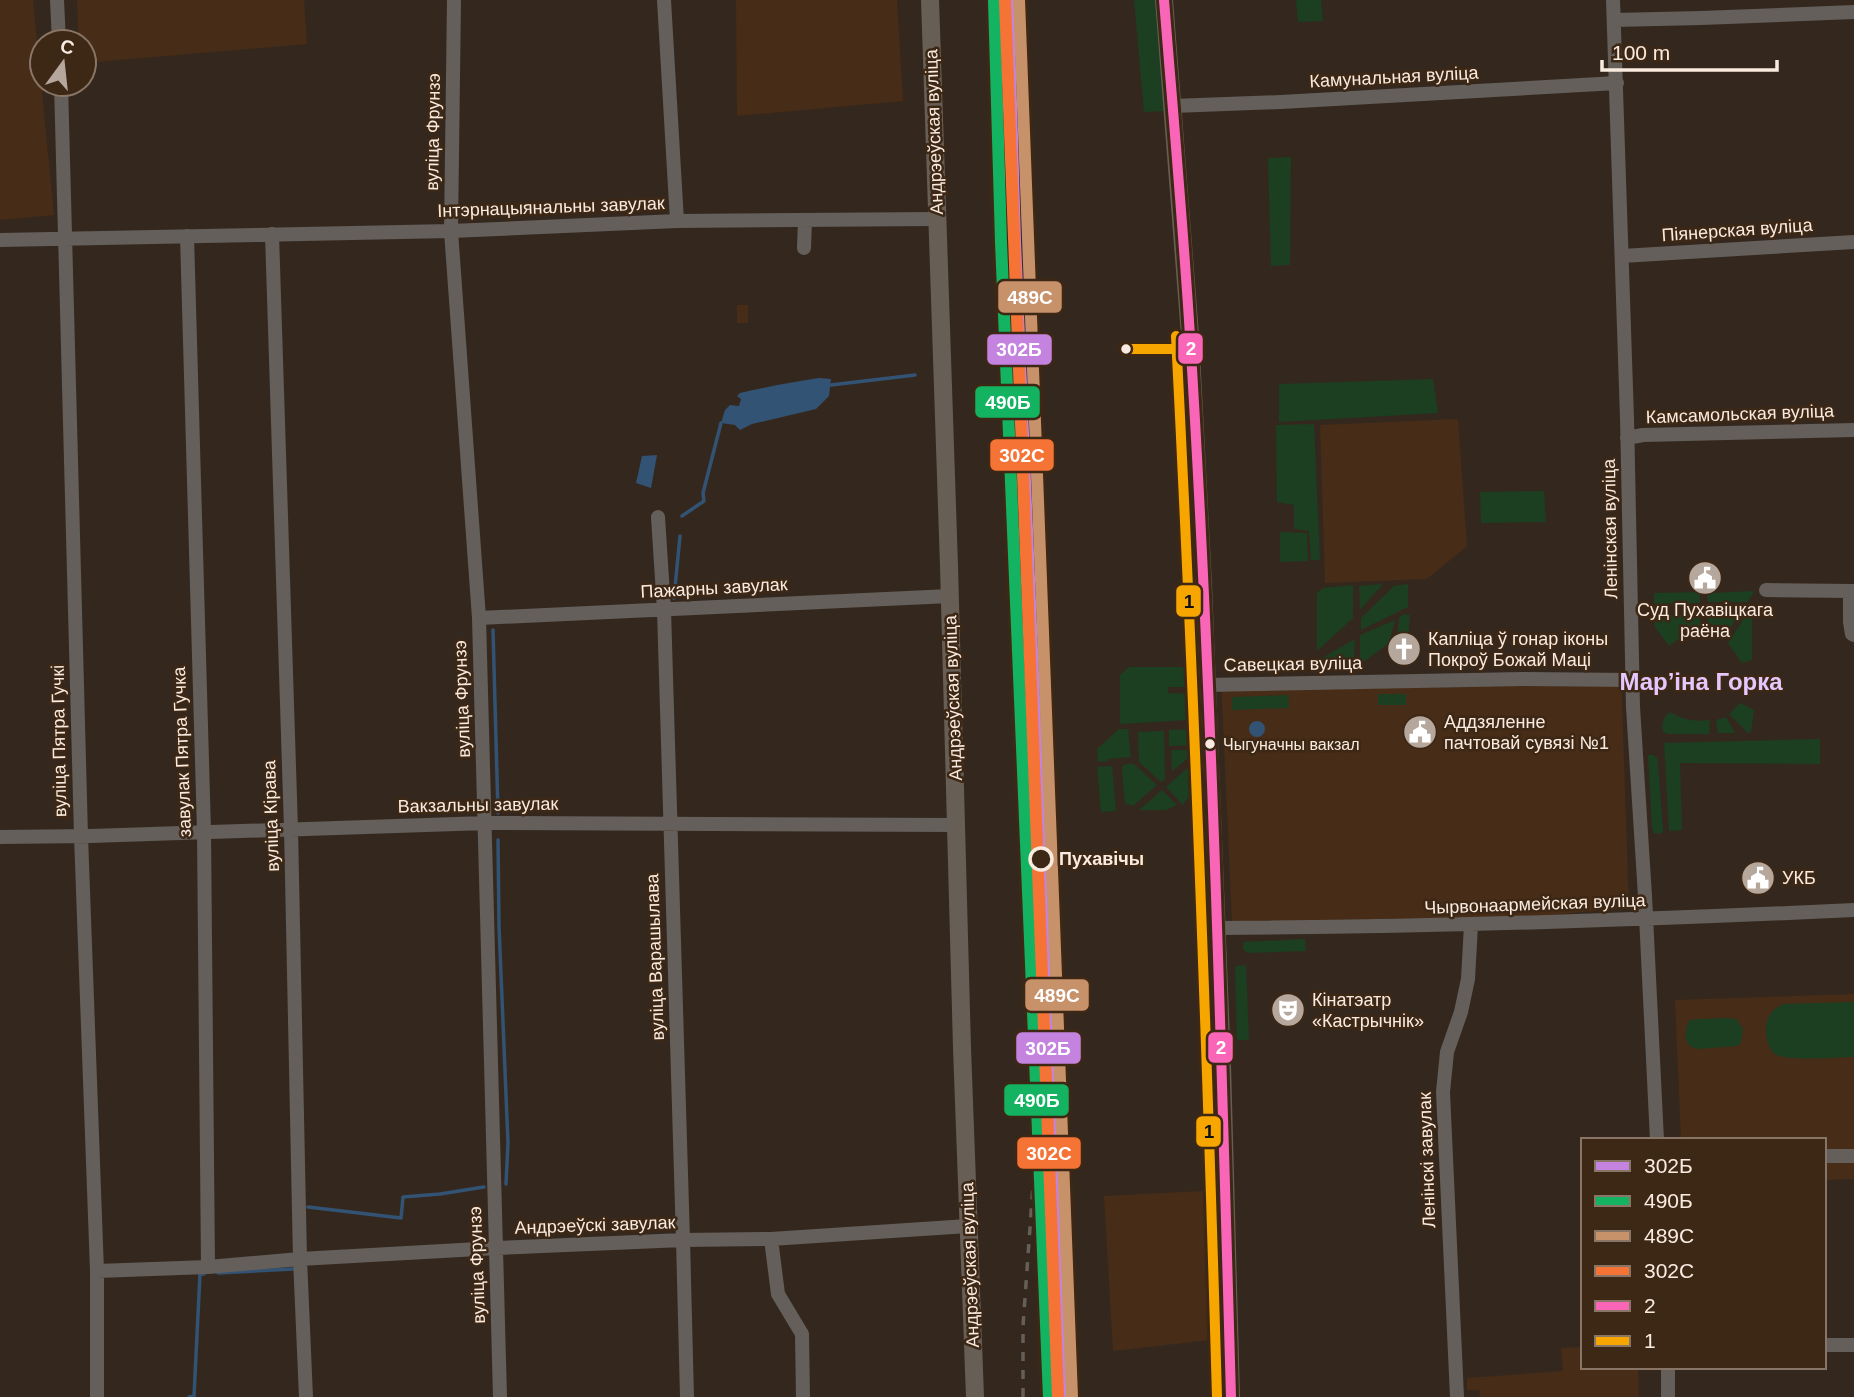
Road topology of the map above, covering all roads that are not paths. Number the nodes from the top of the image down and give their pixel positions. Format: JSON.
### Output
{"nodes":[{"id":1,"x":57,"y":0,"type":"edge"},
{"id":2,"x":454,"y":0,"type":"edge"},
{"id":3,"x":664,"y":0,"type":"edge"},
{"id":4,"x":930,"y":0,"type":"edge"},
{"id":5,"x":1164,"y":0,"type":"edge"},
{"id":6,"x":1613,"y":0,"type":"edge"},
{"id":7,"x":1816,"y":7,"type":"edge"},
{"id":8,"x":1854,"y":12,"type":"edge"},
{"id":9,"x":1614,"y":20,"type":"junction"},
{"id":10,"x":58,"y":28,"type":"edge"},
{"id":11,"x":1617,"y":83,"type":"junction"},
{"id":12,"x":61,"y":98,"type":"edge"},
{"id":13,"x":1173,"y":106,"type":"junction"},
{"id":14,"x":936,"y":219,"type":"junction"},
{"id":15,"x":805,"y":220,"type":"junction"},
{"id":16,"x":677,"y":221,"type":"junction"},
{"id":17,"x":452,"y":231,"type":"junction"},
{"id":18,"x":272,"y":234,"type":"junction"},
{"id":19,"x":187,"y":236,"type":"junction"},
{"id":20,"x":66,"y":238,"type":"junction"},
{"id":21,"x":0,"y":240,"type":"edge"},
{"id":22,"x":1854,"y":242,"type":"edge"},
{"id":23,"x":804,"y":248,"type":"dead end"},
{"id":24,"x":1622,"y":256,"type":"junction"},
{"id":25,"x":1854,"y":430,"type":"edge"},
{"id":26,"x":1627,"y":438,"type":"junction"},
{"id":27,"x":658,"y":517,"type":"dead end"},
{"id":28,"x":1766,"y":590,"type":"dead end"},
{"id":29,"x":1852,"y":591,"type":"edge"},
{"id":30,"x":950,"y":596,"type":"junction"},
{"id":31,"x":664,"y":610,"type":"junction"},
{"id":32,"x":479,"y":618,"type":"junction"},
{"id":33,"x":1854,"y":635,"type":"edge"},
{"id":34,"x":1632,"y":680,"type":"junction"},
{"id":35,"x":1207,"y":685,"type":"junction"},
{"id":36,"x":486,"y":823,"type":"junction"},
{"id":37,"x":671,"y":823,"type":"junction"},
{"id":38,"x":956,"y":825,"type":"junction"},
{"id":39,"x":291,"y":830,"type":"junction"},
{"id":40,"x":204,"y":831,"type":"junction"},
{"id":41,"x":81,"y":836,"type":"junction"},
{"id":42,"x":0,"y":838,"type":"edge"},
{"id":43,"x":1854,"y":910,"type":"edge"},
{"id":44,"x":1646,"y":920,"type":"junction"},
{"id":45,"x":1471,"y":925,"type":"junction"},
{"id":46,"x":1217,"y":928,"type":"junction"},
{"id":47,"x":1657,"y":1138,"type":"edge"},
{"id":48,"x":1826,"y":1156,"type":"edge"},
{"id":49,"x":1854,"y":1156,"type":"edge"},
{"id":50,"x":968,"y":1226,"type":"junction"},
{"id":51,"x":771,"y":1238,"type":"junction"},
{"id":52,"x":683,"y":1240,"type":"junction"},
{"id":53,"x":496,"y":1248,"type":"junction"},
{"id":54,"x":300,"y":1259,"type":"junction"},
{"id":55,"x":208,"y":1267,"type":"junction"},
{"id":56,"x":97,"y":1271,"type":"junction"},
{"id":57,"x":1826,"y":1345,"type":"edge"},
{"id":58,"x":1854,"y":1345,"type":"edge"},
{"id":59,"x":1668,"y":1369,"type":"edge"},
{"id":60,"x":97,"y":1397,"type":"edge"},
{"id":61,"x":306,"y":1397,"type":"edge"},
{"id":62,"x":500,"y":1397,"type":"edge"},
{"id":63,"x":687,"y":1397,"type":"edge"},
{"id":64,"x":803,"y":1397,"type":"edge"},
{"id":65,"x":975,"y":1397,"type":"edge"},
{"id":66,"x":1231,"y":1397,"type":"edge"},
{"id":67,"x":1457,"y":1397,"type":"edge"},
{"id":68,"x":1668,"y":1397,"type":"edge"}],
"edges":[{"from":1,"to":10,"type":"street"},
{"from":2,"to":17,"type":"street","name":"вуліца Фрунзэ"},
{"from":3,"to":16,"type":"street"},
{"from":4,"to":14,"type":"main road","name":"Андрэеўская вуліца"},
{"from":5,"to":13,"type":"main road"},
{"from":6,"to":9,"type":"street","name":"Ленінская вуліца"},
{"from":7,"to":8,"type":"street"},
{"from":7,"to":9,"type":"street"},
{"from":9,"to":11,"type":"street","name":"Ленінская вуліца"},
{"from":11,"to":13,"type":"street","name":"Камунальная вуліца"},
{"from":11,"to":24,"type":"street","name":"Ленінская вуліца"},
{"from":12,"to":20,"type":"street","name":"вуліца Пятра Гучкі"},
{"from":13,"to":35,"type":"main road"},
{"from":14,"to":15,"type":"street","name":"Інтэрнацыянальны завулак"},
{"from":14,"to":30,"type":"main road","name":"Андрэеўская вуліца"},
{"from":15,"to":16,"type":"street","name":"Інтэрнацыянальны завулак"},
{"from":15,"to":23,"type":"street"},
{"from":16,"to":17,"type":"street","name":"Інтэрнацыянальны завулак"},
{"from":17,"to":18,"type":"street","name":"Інтэрнацыянальны завулак"},
{"from":17,"to":32,"type":"street","name":"вуліца Фрунзэ"},
{"from":18,"to":19,"type":"street","name":"Інтэрнацыянальны завулак"},
{"from":18,"to":39,"type":"street","name":"вуліца Кірава"},
{"from":19,"to":20,"type":"street","name":"Інтэрнацыянальны завулак"},
{"from":19,"to":40,"type":"street","name":"завулак Пятра Гучка"},
{"from":20,"to":21,"type":"street","name":"Інтэрнацыянальны завулак"},
{"from":20,"to":41,"type":"street","name":"вуліца Пятра Гучкі"},
{"from":22,"to":24,"type":"street","name":"Піянерская вуліца"},
{"from":24,"to":26,"type":"street","name":"Ленінская вуліца"},
{"from":25,"to":26,"type":"street","name":"Камсамольская вуліца"},
{"from":26,"to":34,"type":"street","name":"Ленінская вуліца"},
{"from":27,"to":31,"type":"street","name":"вуліца Варашылава"},
{"from":28,"to":29,"type":"street"},
{"from":29,"to":33,"type":"street"},
{"from":30,"to":31,"type":"street","name":"Пажарны завулак"},
{"from":30,"to":38,"type":"main road","name":"Андрэеўская вуліца"},
{"from":31,"to":32,"type":"street","name":"Пажарны завулак"},
{"from":31,"to":37,"type":"street","name":"вуліца Варашылава"},
{"from":32,"to":36,"type":"street","name":"вуліца Фрунзэ"},
{"from":34,"to":35,"type":"street","name":"Савецкая вуліца"},
{"from":34,"to":44,"type":"street","name":"Ленінская вуліца"},
{"from":35,"to":46,"type":"main road"},
{"from":36,"to":37,"type":"street","name":"Вакзальны завулак"},
{"from":36,"to":39,"type":"street","name":"Вакзальны завулак"},
{"from":36,"to":53,"type":"street","name":"вуліца Фрунзэ"},
{"from":37,"to":38,"type":"street","name":"Вакзальны завулак"},
{"from":37,"to":52,"type":"street","name":"вуліца Варашылава"},
{"from":38,"to":50,"type":"main road","name":"Андрэеўская вуліца"},
{"from":39,"to":40,"type":"street","name":"Вакзальны завулак"},
{"from":39,"to":54,"type":"street","name":"вуліца Кірава"},
{"from":40,"to":41,"type":"street","name":"Вакзальны завулак"},
{"from":40,"to":55,"type":"street","name":"завулак Пятра Гучка"},
{"from":41,"to":42,"type":"street","name":"Вакзальны завулак"},
{"from":41,"to":56,"type":"street","name":"вуліца Пятра Гучкі"},
{"from":43,"to":44,"type":"street","name":"Чырвонаармейская вуліца"},
{"from":44,"to":45,"type":"street","name":"Чырвонаармейская вуліца"},
{"from":44,"to":47,"type":"street","name":"Ленінская вуліца"},
{"from":45,"to":46,"type":"street","name":"Чырвонаармейская вуліца"},
{"from":45,"to":67,"type":"street","name":"Ленінскі завулак"},
{"from":46,"to":66,"type":"main road"},
{"from":48,"to":49,"type":"street"},
{"from":50,"to":51,"type":"street","name":"Андрэеўскі завулак"},
{"from":50,"to":65,"type":"main road","name":"Андрэеўская вуліца"},
{"from":51,"to":52,"type":"street","name":"Андрэеўскі завулак"},
{"from":51,"to":64,"type":"street"},
{"from":52,"to":53,"type":"street","name":"Андрэеўскі завулак"},
{"from":52,"to":63,"type":"street","name":"вуліца Варашылава"},
{"from":53,"to":54,"type":"street","name":"Андрэеўскі завулак"},
{"from":53,"to":62,"type":"street","name":"вуліца Фрунзэ"},
{"from":54,"to":55,"type":"street","name":"Андрэеўскі завулак"},
{"from":54,"to":61,"type":"street","name":"вуліца Кірава"},
{"from":55,"to":56,"type":"street","name":"Андрэеўскі завулак"},
{"from":56,"to":60,"type":"street","name":"вуліца Пятра Гучкі"},
{"from":57,"to":58,"type":"street"},
{"from":59,"to":68,"type":"street"}]}
